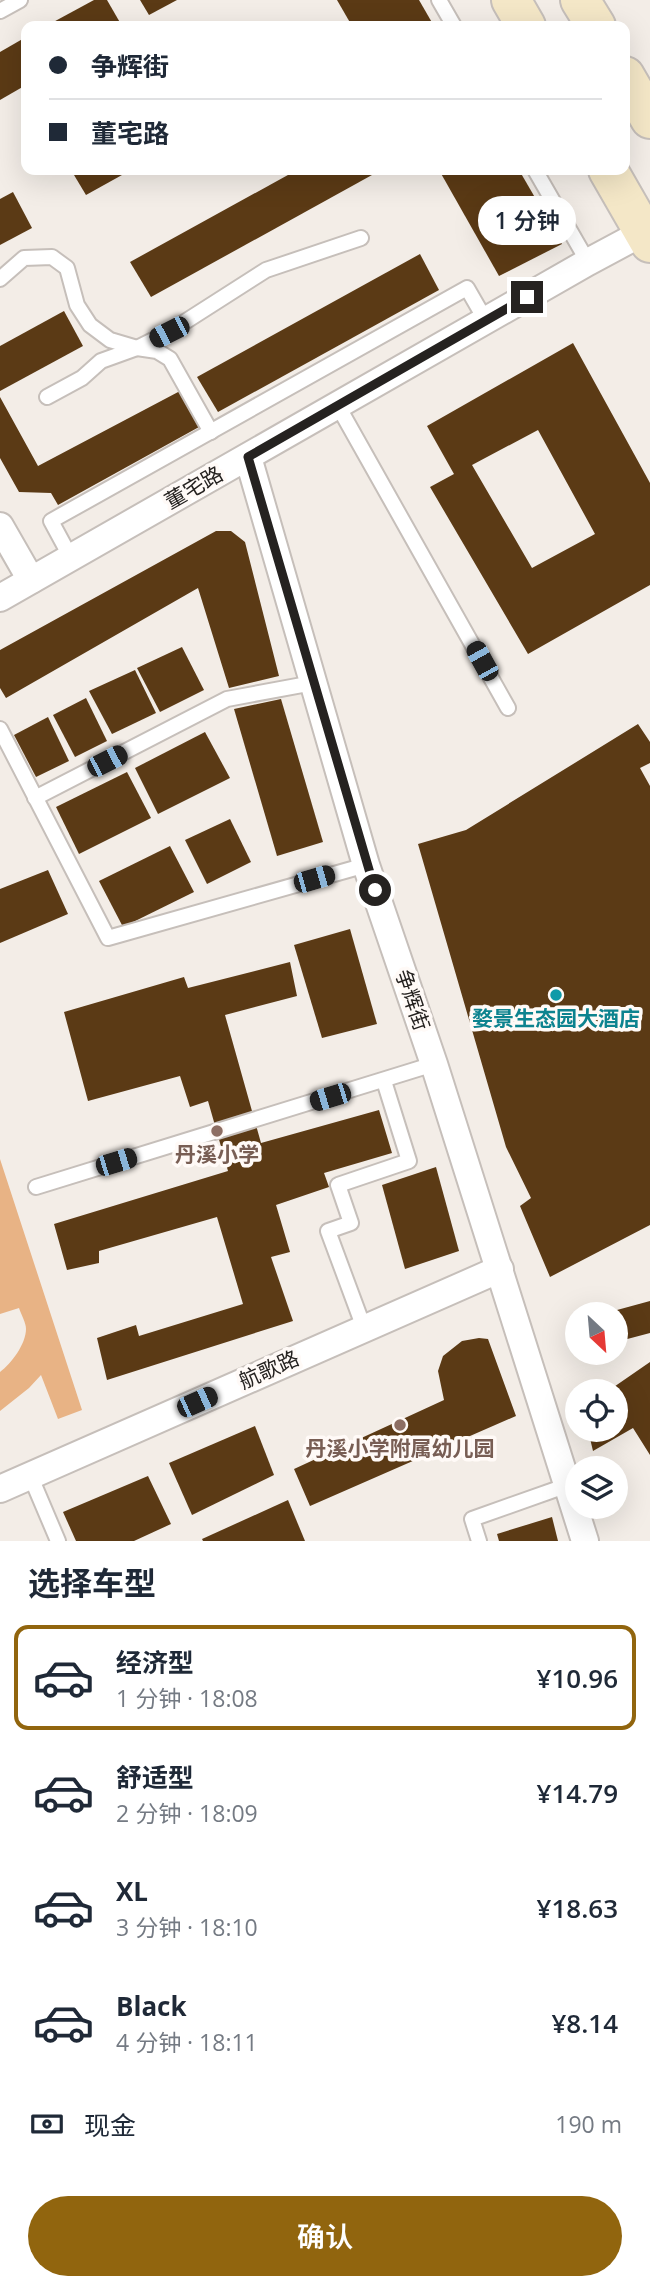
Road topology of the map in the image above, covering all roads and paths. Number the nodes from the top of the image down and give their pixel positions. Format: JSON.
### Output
{"nodes":[{"id":1,"x":20,"y":0,"type":"edge"},
{"id":2,"x":439,"y":0,"type":"edge"},
{"id":3,"x":511,"y":0,"type":"edge"},
{"id":4,"x":580,"y":0,"type":"edge"},
{"id":5,"x":0,"y":11,"type":"edge"},
{"id":6,"x":451,"y":21,"type":"edge"},
{"id":7,"x":523,"y":21,"type":"edge"},
{"id":8,"x":593,"y":21,"type":"edge"},
{"id":9,"x":630,"y":85,"type":"edge"},
{"id":10,"x":650,"y":119,"type":"edge"},
{"id":11,"x":538,"y":175,"type":"edge"},
{"id":12,"x":611,"y":175,"type":"edge"},
{"id":13,"x":361,"y":238,"type":"dead end"},
{"id":14,"x":647,"y":238,"type":"edge"},
{"id":15,"x":588,"y":262,"type":"junction"},
{"id":16,"x":0,"y":279,"type":"edge"},
{"id":17,"x":486,"y":321,"type":"junction"},
{"id":18,"x":137,"y":348,"type":"junction"},
{"id":19,"x":47,"y":397,"type":"dead end"},
{"id":20,"x":338,"y":406,"type":"junction"},
{"id":21,"x":211,"y":432,"type":"junction"},
{"id":22,"x":248,"y":457,"type":"junction"},
{"id":23,"x":0,"y":526,"type":"edge"},
{"id":24,"x":71,"y":558,"type":"junction"},
{"id":25,"x":31,"y":580,"type":"junction"},
{"id":26,"x":0,"y":598,"type":"edge"},
{"id":27,"x":313,"y":683,"type":"junction"},
{"id":28,"x":508,"y":708,"type":"dead end"},
{"id":29,"x":0,"y":730,"type":"edge"},
{"id":30,"x":36,"y":798,"type":"junction"},
{"id":31,"x":366,"y":865,"type":"junction"},
{"id":32,"x":434,"y":1065,"type":"junction"},
{"id":33,"x":384,"y":1081,"type":"junction"},
{"id":34,"x":36,"y":1186,"type":"dead end"},
{"id":35,"x":500,"y":1269,"type":"junction"},
{"id":36,"x":364,"y":1328,"type":"junction"},
{"id":37,"x":30,"y":1475,"type":"junction"},
{"id":38,"x":565,"y":1475,"type":"edge"},
{"id":39,"x":565,"y":1486,"type":"edge"},
{"id":40,"x":0,"y":1489,"type":"edge"},
{"id":41,"x":578,"y":1519,"type":"edge"},
{"id":42,"x":58,"y":1541,"type":"edge"},
{"id":43,"x":480,"y":1541,"type":"edge"},
{"id":44,"x":585,"y":1541,"type":"edge"}],
"edges":[{"from":1,"to":5,"type":"lane"},
{"from":2,"to":6,"type":"lane"},
{"from":3,"to":7,"type":"main road"},
{"from":4,"to":8,"type":"main road"},
{"from":9,"to":10,"type":"main road"},
{"from":11,"to":15,"type":"lane"},
{"from":12,"to":14,"type":"main road"},
{"from":13,"to":18,"type":"lane"},
{"from":14,"to":15,"type":"street","name":"董宅路"},
{"from":15,"to":17,"type":"street","name":"董宅路"},
{"from":16,"to":18,"type":"lane"},
{"from":17,"to":20,"type":"street","name":"董宅路"},
{"from":17,"to":21,"type":"lane"},
{"from":18,"to":19,"type":"lane"},
{"from":18,"to":21,"type":"lane"},
{"from":20,"to":22,"type":"street","name":"董宅路"},
{"from":20,"to":28,"type":"lane"},
{"from":21,"to":24,"type":"lane"},
{"from":22,"to":24,"type":"street","name":"董宅路"},
{"from":22,"to":27,"type":"street","name":"争辉街"},
{"from":23,"to":25,"type":"street"},
{"from":24,"to":25,"type":"street","name":"董宅路"},
{"from":25,"to":26,"type":"street","name":"董宅路"},
{"from":27,"to":30,"type":"lane"},
{"from":27,"to":31,"type":"street","name":"争辉街"},
{"from":29,"to":30,"type":"lane"},
{"from":30,"to":31,"type":"lane"},
{"from":31,"to":32,"type":"street","name":"争辉街"},
{"from":32,"to":33,"type":"lane"},
{"from":32,"to":35,"type":"street","name":"争辉街"},
{"from":33,"to":34,"type":"lane"},
{"from":33,"to":36,"type":"lane"},
{"from":35,"to":36,"type":"street","name":"航歌路"},
{"from":35,"to":38,"type":"street","name":"争辉街"},
{"from":36,"to":37,"type":"street","name":"航歌路"},
{"from":37,"to":40,"type":"street","name":"航歌路"},
{"from":37,"to":42,"type":"lane"},
{"from":39,"to":43,"type":"lane"},
{"from":41,"to":44,"type":"street","name":"争辉街"}]}
